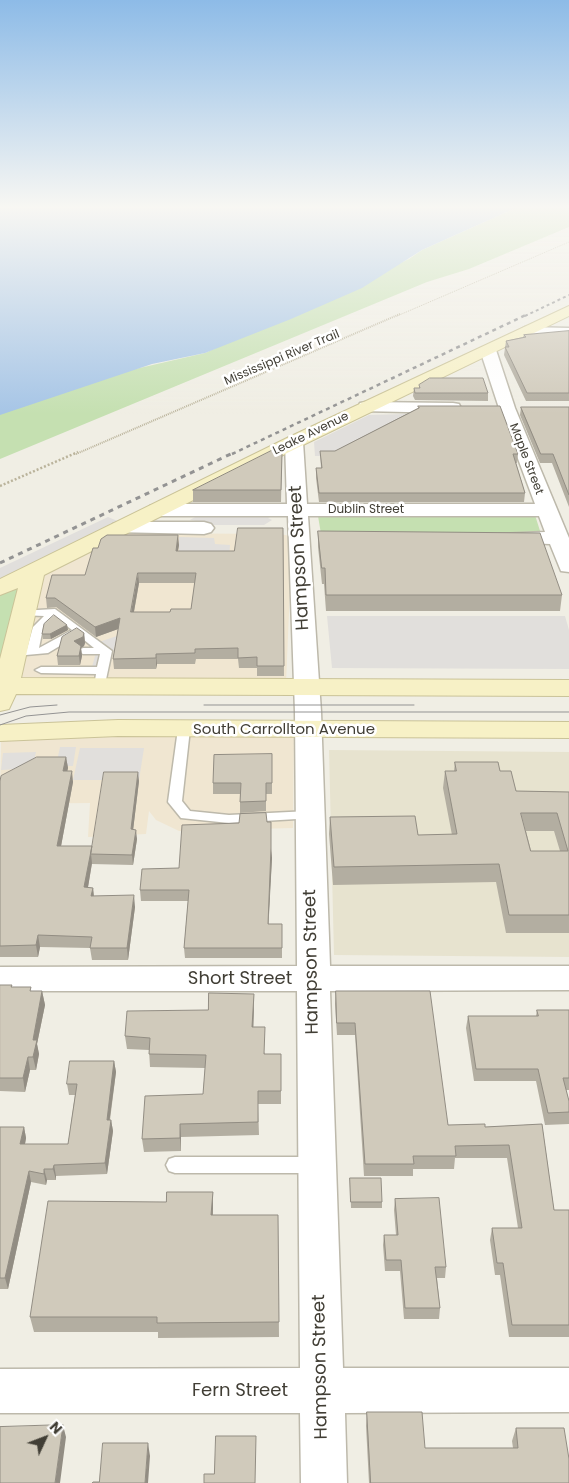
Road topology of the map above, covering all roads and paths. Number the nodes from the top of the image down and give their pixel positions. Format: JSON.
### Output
{"nodes":[{"id":1,"x":492,"y":275,"type":"edge"},
{"id":2,"x":569,"y":310,"type":"edge"},
{"id":3,"x":525,"y":331,"type":"junction"},
{"id":4,"x":569,"y":332,"type":"edge"},
{"id":5,"x":488,"y":350,"type":"junction"},
{"id":6,"x":366,"y":408,"type":"junction"},
{"id":7,"x":470,"y":408,"type":"edge"},
{"id":8,"x":488,"y":408,"type":"edge"},
{"id":9,"x":516,"y":408,"type":"junction"},
{"id":10,"x":294,"y":442,"type":"junction"},
{"id":11,"x":0,"y":486,"type":"edge"},
{"id":12,"x":156,"y":510,"type":"junction"},
{"id":13,"x":180,"y":519,"type":"junction"},
{"id":14,"x":555,"y":522,"type":"edge"},
{"id":15,"x":120,"y":528,"type":"junction"},
{"id":16,"x":304,"y":529,"type":"junction"},
{"id":17,"x":482,"y":538,"type":"edge"},
{"id":18,"x":569,"y":566,"type":"edge"},
{"id":19,"x":34,"y":571,"type":"junction"},
{"id":20,"x":0,"y":588,"type":"edge"},
{"id":21,"x":54,"y":612,"type":"junction"},
{"id":22,"x":24,"y":613,"type":"junction"},
{"id":23,"x":78,"y":630,"type":"junction"},
{"id":24,"x":62,"y":651,"type":"edge"},
{"id":25,"x":106,"y":651,"type":"junction"},
{"id":26,"x":23,"y":652,"type":"junction"},
{"id":27,"x":44,"y":652,"type":"junction"},
{"id":28,"x":83,"y":652,"type":"edge"},
{"id":29,"x":39,"y":678,"type":"junction"},
{"id":30,"x":102,"y":679,"type":"junction"},
{"id":31,"x":306,"y":688,"type":"junction"},
{"id":32,"x":569,"y":688,"type":"edge"},
{"id":33,"x":2,"y":692,"type":"edge"},
{"id":34,"x":184,"y":729,"type":"junction"},
{"id":35,"x":308,"y":730,"type":"junction"},
{"id":36,"x":569,"y":730,"type":"edge"},
{"id":37,"x":0,"y":733,"type":"edge"},
{"id":38,"x":309,"y":815,"type":"junction"},
{"id":39,"x":569,"y":978,"type":"edge"},
{"id":40,"x":0,"y":979,"type":"edge"},
{"id":41,"x":312,"y":980,"type":"junction"},
{"id":42,"x":175,"y":1165,"type":"dead end"},
{"id":43,"x":316,"y":1165,"type":"junction"},
{"id":44,"x":322,"y":1390,"type":"junction"},
{"id":45,"x":569,"y":1390,"type":"edge"},
{"id":46,"x":0,"y":1391,"type":"edge"},
{"id":47,"x":324,"y":1483,"type":"edge"}],
"edges":[{"from":1,"to":11,"type":"path","name":"Mississippi River Trail"},
{"from":2,"to":3,"type":"street","name":"Leake Avenue"},
{"from":3,"to":4,"type":"street"},
{"from":3,"to":5,"type":"street","name":"Leake Avenue"},
{"from":5,"to":6,"type":"street","name":"Leake Avenue"},
{"from":5,"to":9,"type":"street","name":"Maple Street"},
{"from":6,"to":7,"type":"street"},
{"from":6,"to":10,"type":"street","name":"Leake Avenue"},
{"from":8,"to":9,"type":"street"},
{"from":9,"to":14,"type":"street","name":"Maple Street"},
{"from":10,"to":12,"type":"street","name":"Leake Avenue"},
{"from":10,"to":16,"type":"street","name":"Hampson Street"},
{"from":12,"to":13,"type":"street","name":"Dublin Street"},
{"from":12,"to":15,"type":"street","name":"Leake Avenue"},
{"from":13,"to":15,"type":"street","name":"Dublin Street"},
{"from":13,"to":16,"type":"street","name":"Dublin Street"},
{"from":14,"to":16,"type":"street","name":"Dublin Street"},
{"from":14,"to":17,"type":"street"},
{"from":14,"to":18,"type":"street","name":"Maple Street"},
{"from":15,"to":19,"type":"street","name":"Leake Avenue"},
{"from":16,"to":31,"type":"street","name":"Hampson Street"},
{"from":19,"to":20,"type":"street","name":"Leake Avenue"},
{"from":19,"to":22,"type":"street"},
{"from":21,"to":22,"type":"lane"},
{"from":21,"to":23,"type":"lane"},
{"from":21,"to":26,"type":"lane"},
{"from":22,"to":26,"type":"street"},
{"from":23,"to":25,"type":"lane"},
{"from":23,"to":27,"type":"lane"},
{"from":24,"to":27,"type":"lane"},
{"from":25,"to":28,"type":"lane"},
{"from":25,"to":30,"type":"lane"},
{"from":26,"to":27,"type":"lane"},
{"from":26,"to":33,"type":"street"},
{"from":27,"to":29,"type":"lane"},
{"from":29,"to":30,"type":"street"},
{"from":29,"to":33,"type":"street"},
{"from":30,"to":31,"type":"street"},
{"from":31,"to":32,"type":"street"},
{"from":31,"to":35,"type":"street","name":"Hampson Street"},
{"from":34,"to":35,"type":"street","name":"South Carrollton Avenue"},
{"from":34,"to":37,"type":"street","name":"South Carrollton Avenue"},
{"from":34,"to":38,"type":"lane"},
{"from":35,"to":36,"type":"street","name":"South Carrollton Avenue"},
{"from":35,"to":38,"type":"street","name":"Hampson Street"},
{"from":38,"to":41,"type":"street","name":"Hampson Street"},
{"from":39,"to":41,"type":"street","name":"Short Street"},
{"from":40,"to":41,"type":"street","name":"Short Street"},
{"from":41,"to":43,"type":"street","name":"Hampson Street"},
{"from":42,"to":43,"type":"lane"},
{"from":43,"to":44,"type":"street","name":"Hampson Street"},
{"from":44,"to":45,"type":"street","name":"Fern Street"},
{"from":44,"to":46,"type":"street","name":"Fern Street"},
{"from":44,"to":47,"type":"street","name":"Hampson Street"}]}
